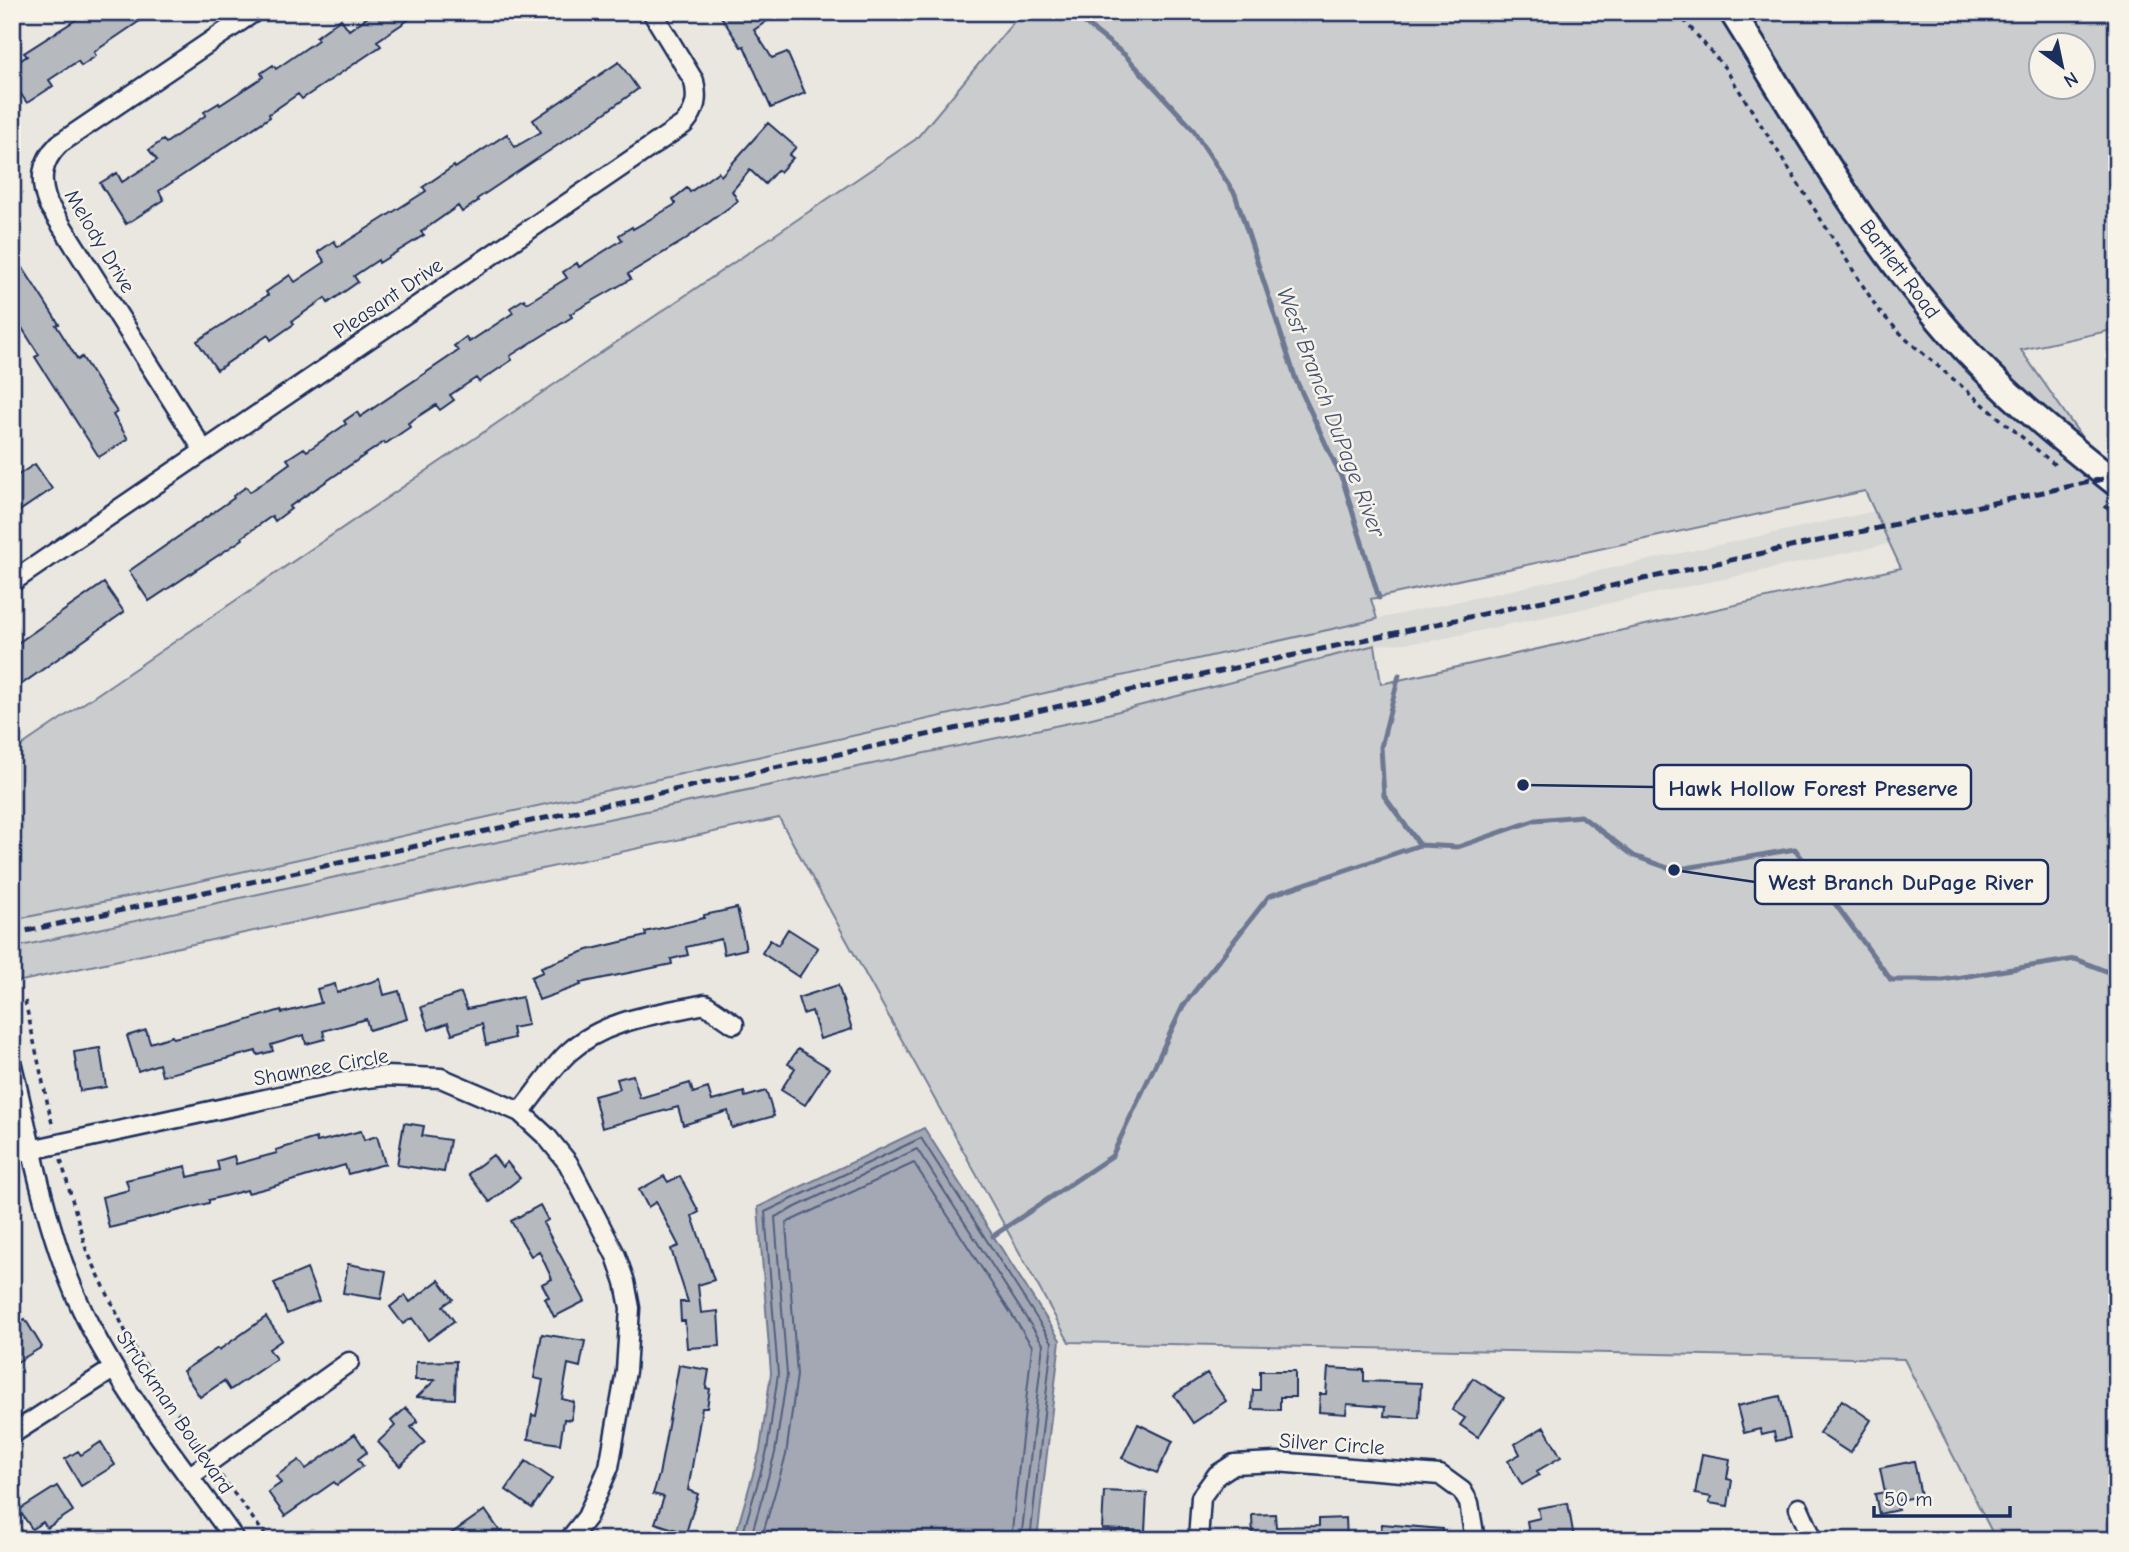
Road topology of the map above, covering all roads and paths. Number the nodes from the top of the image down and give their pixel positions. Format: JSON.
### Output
{"nodes":[{"id":1,"x":254,"y":12,"type":"edge"},
{"id":2,"x":652,"y":12,"type":"edge"},
{"id":3,"x":1677,"y":12,"type":"edge"},
{"id":4,"x":1732,"y":12,"type":"edge"},
{"id":5,"x":204,"y":451,"type":"junction"},
{"id":6,"x":2055,"y":465,"type":"dead end"},
{"id":7,"x":2111,"y":495,"type":"edge"},
{"id":8,"x":2117,"y":518,"type":"edge"},
{"id":9,"x":12,"y":582,"type":"edge"},
{"id":10,"x":25,"y":1001,"type":"dead end"},
{"id":11,"x":734,"y":1024,"type":"dead end"},
{"id":12,"x":12,"y":1065,"type":"edge"},
{"id":13,"x":520,"y":1112,"type":"junction"},
{"id":14,"x":57,"y":1144,"type":"junction"},
{"id":15,"x":33,"y":1150,"type":"junction"},
{"id":16,"x":12,"y":1154,"type":"edge"},
{"id":17,"x":349,"y":1362,"type":"dead end"},
{"id":18,"x":113,"y":1368,"type":"junction"},
{"id":19,"x":12,"y":1434,"type":"edge"},
{"id":20,"x":210,"y":1461,"type":"junction"},
{"id":21,"x":190,"y":1476,"type":"junction"},
{"id":22,"x":1799,"y":1508,"type":"dead end"},
{"id":23,"x":235,"y":1540,"type":"edge"},
{"id":24,"x":269,"y":1540,"type":"edge"},
{"id":25,"x":569,"y":1540,"type":"edge"},
{"id":26,"x":1198,"y":1540,"type":"edge"},
{"id":27,"x":1475,"y":1540,"type":"edge"},
{"id":28,"x":1813,"y":1540,"type":"edge"}],
"edges":[{"from":1,"to":5,"type":"street","name":"Melody Drive"},
{"from":2,"to":5,"type":"street","name":"Pleasant Drive"},
{"from":3,"to":6,"type":"path"},
{"from":4,"to":7,"type":"street","name":"Bartlett Road"},
{"from":5,"to":9,"type":"street","name":"Pleasant Drive"},
{"from":7,"to":8,"type":"path"},
{"from":10,"to":14,"type":"path"},
{"from":11,"to":13,"type":"street"},
{"from":12,"to":15,"type":"street","name":"Struckman Boulevard"},
{"from":13,"to":14,"type":"street","name":"Shawnee Circle"},
{"from":13,"to":25,"type":"street","name":"Shawnee Circle"},
{"from":14,"to":15,"type":"street","name":"Shawnee Circle"},
{"from":14,"to":20,"type":"path"},
{"from":15,"to":16,"type":"street","name":"Shawnee Circle"},
{"from":15,"to":18,"type":"street","name":"Struckman Boulevard"},
{"from":17,"to":20,"type":"street"},
{"from":18,"to":19,"type":"street"},
{"from":18,"to":21,"type":"street","name":"Struckman Boulevard"},
{"from":20,"to":21,"type":"street"},
{"from":20,"to":24,"type":"path"},
{"from":21,"to":23,"type":"street","name":"Struckman Boulevard"},
{"from":22,"to":28,"type":"street"},
{"from":26,"to":27,"type":"street","name":"Silver Circle"}]}
